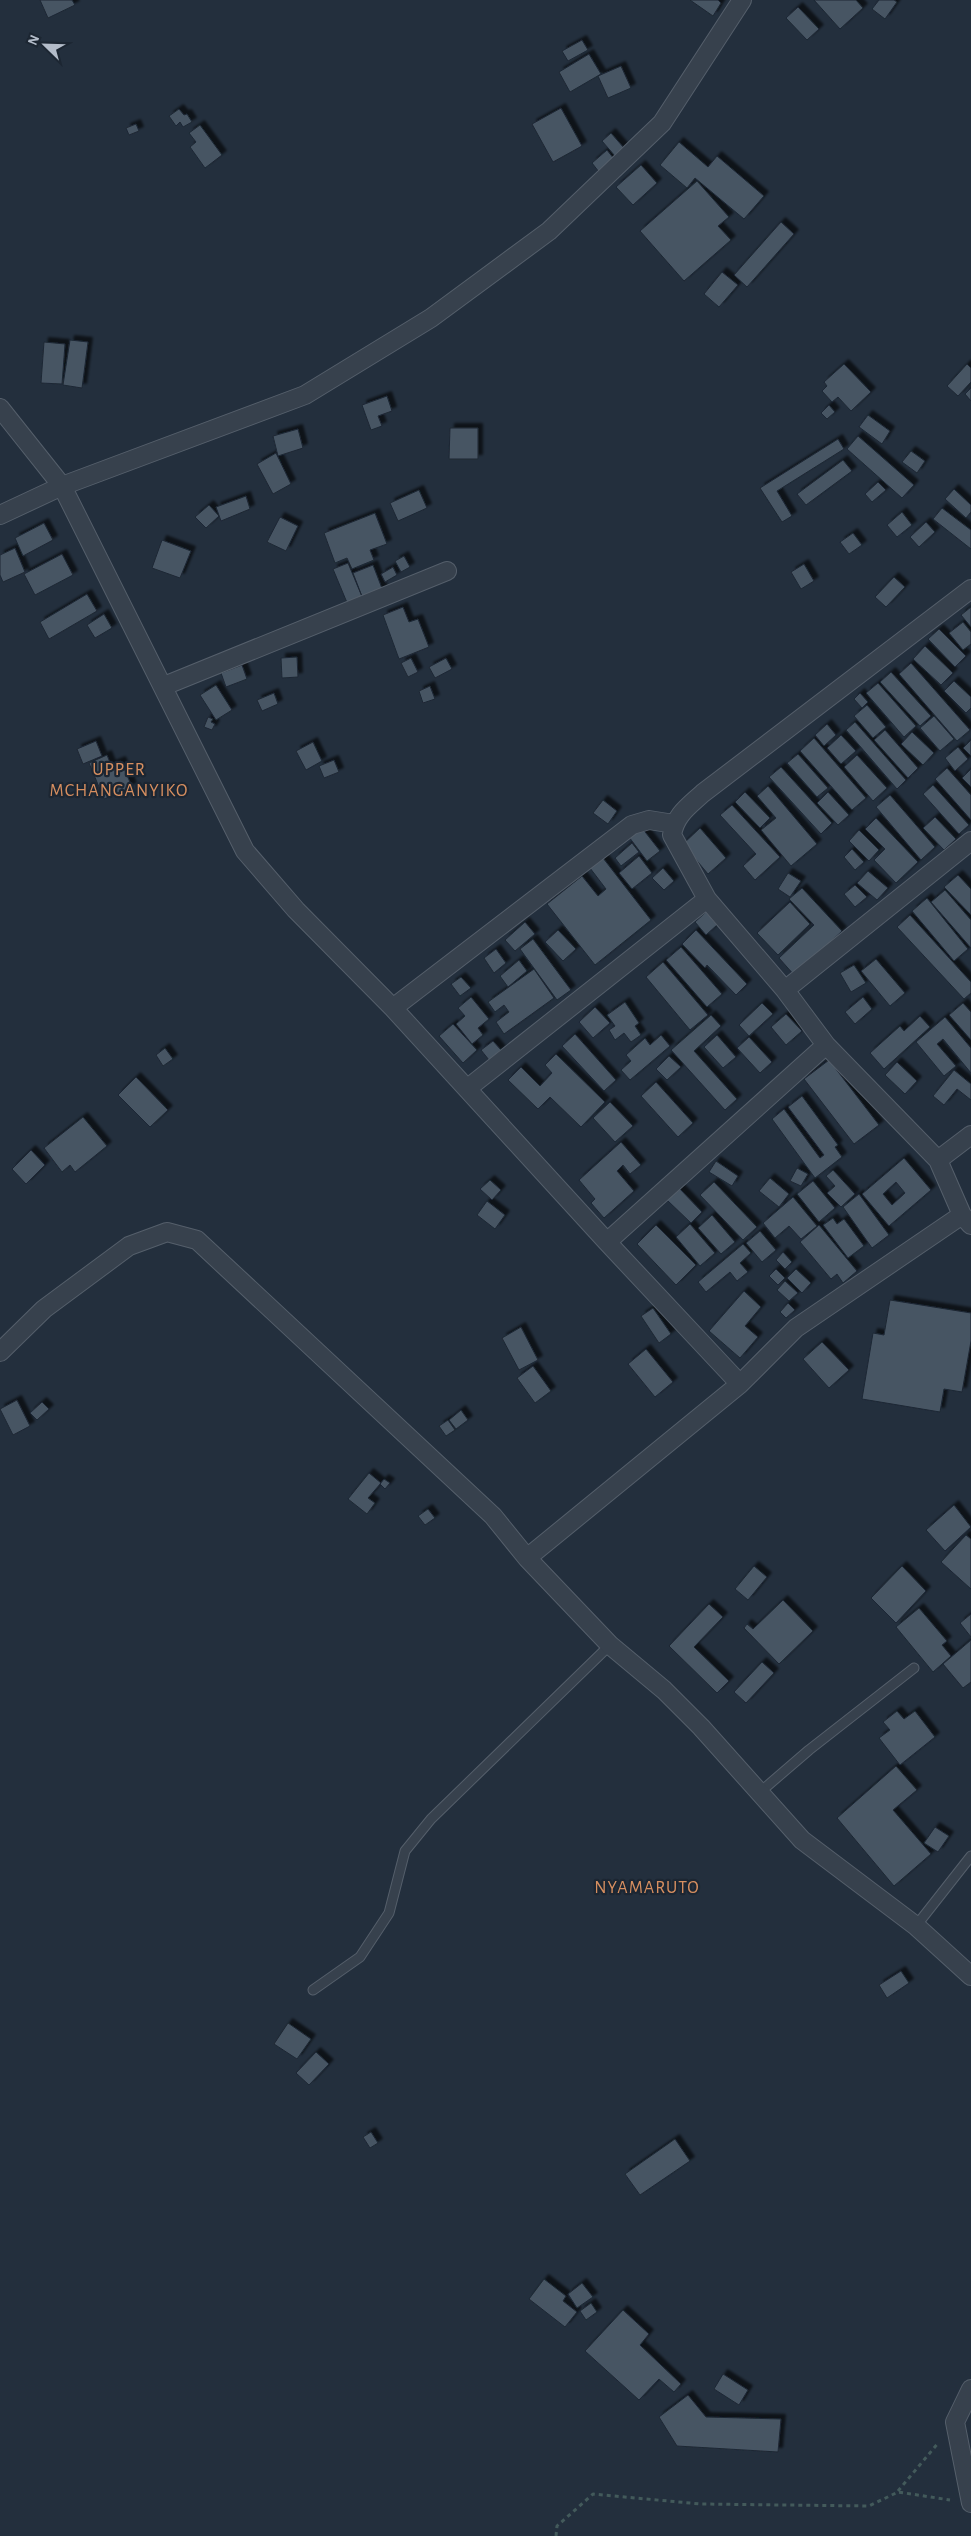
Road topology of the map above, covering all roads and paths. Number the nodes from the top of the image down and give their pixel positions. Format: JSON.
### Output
{"nodes":[{"id":1,"x":742,"y":0,"type":"edge"},
{"id":2,"x":0,"y":408,"type":"edge"},
{"id":3,"x":62,"y":486,"type":"junction"},
{"id":4,"x":0,"y":515,"type":"edge"},
{"id":5,"x":447,"y":571,"type":"dead end"},
{"id":6,"x":971,"y":590,"type":"edge"},
{"id":7,"x":164,"y":686,"type":"junction"},
{"id":8,"x":674,"y":824,"type":"junction"},
{"id":9,"x":971,"y":841,"type":"edge"},
{"id":10,"x":707,"y":898,"type":"junction"},
{"id":11,"x":785,"y":990,"type":"junction"},
{"id":12,"x":393,"y":1008,"type":"junction"},
{"id":13,"x":826,"y":1045,"type":"junction"},
{"id":14,"x":468,"y":1088,"type":"junction"},
{"id":15,"x":971,"y":1134,"type":"edge"},
{"id":16,"x":938,"y":1160,"type":"junction"},
{"id":17,"x":967,"y":1220,"type":"edge"},
{"id":18,"x":607,"y":1242,"type":"junction"},
{"id":19,"x":0,"y":1352,"type":"edge"},
{"id":20,"x":740,"y":1384,"type":"junction"},
{"id":21,"x":528,"y":1558,"type":"junction"},
{"id":22,"x":610,"y":1645,"type":"junction"},
{"id":23,"x":914,"y":1668,"type":"dead end"},
{"id":24,"x":759,"y":1793,"type":"junction"},
{"id":25,"x":971,"y":1856,"type":"edge"},
{"id":26,"x":916,"y":1926,"type":"junction"},
{"id":27,"x":971,"y":1976,"type":"edge"},
{"id":28,"x":314,"y":1990,"type":"dead end"},
{"id":29,"x":971,"y":2389,"type":"edge"},
{"id":30,"x":955,"y":2422,"type":"junction"},
{"id":31,"x":898,"y":2492,"type":"junction"},
{"id":32,"x":971,"y":2503,"type":"edge"},
{"id":33,"x":556,"y":2536,"type":"edge"}],
"edges":[{"from":1,"to":3,"type":"street"},
{"from":2,"to":3,"type":"street"},
{"from":3,"to":4,"type":"street"},
{"from":3,"to":7,"type":"street"},
{"from":5,"to":7,"type":"street"},
{"from":6,"to":8,"type":"street"},
{"from":7,"to":12,"type":"street"},
{"from":8,"to":10,"type":"street"},
{"from":8,"to":12,"type":"street"},
{"from":9,"to":11,"type":"street"},
{"from":10,"to":11,"type":"street"},
{"from":10,"to":14,"type":"street"},
{"from":11,"to":13,"type":"street"},
{"from":12,"to":14,"type":"street"},
{"from":13,"to":16,"type":"street"},
{"from":13,"to":18,"type":"street"},
{"from":14,"to":18,"type":"street"},
{"from":15,"to":16,"type":"street"},
{"from":16,"to":17,"type":"street"},
{"from":17,"to":20,"type":"street"},
{"from":18,"to":20,"type":"street"},
{"from":19,"to":21,"type":"street"},
{"from":20,"to":21,"type":"street"},
{"from":21,"to":22,"type":"street"},
{"from":22,"to":24,"type":"street"},
{"from":22,"to":28,"type":"lane"},
{"from":23,"to":24,"type":"lane"},
{"from":24,"to":26,"type":"street"},
{"from":25,"to":26,"type":"lane"},
{"from":26,"to":27,"type":"street"},
{"from":29,"to":30,"type":"street"},
{"from":30,"to":31,"type":"path"},
{"from":30,"to":32,"type":"street"},
{"from":31,"to":32,"type":"path"},
{"from":31,"to":33,"type":"path"}]}
